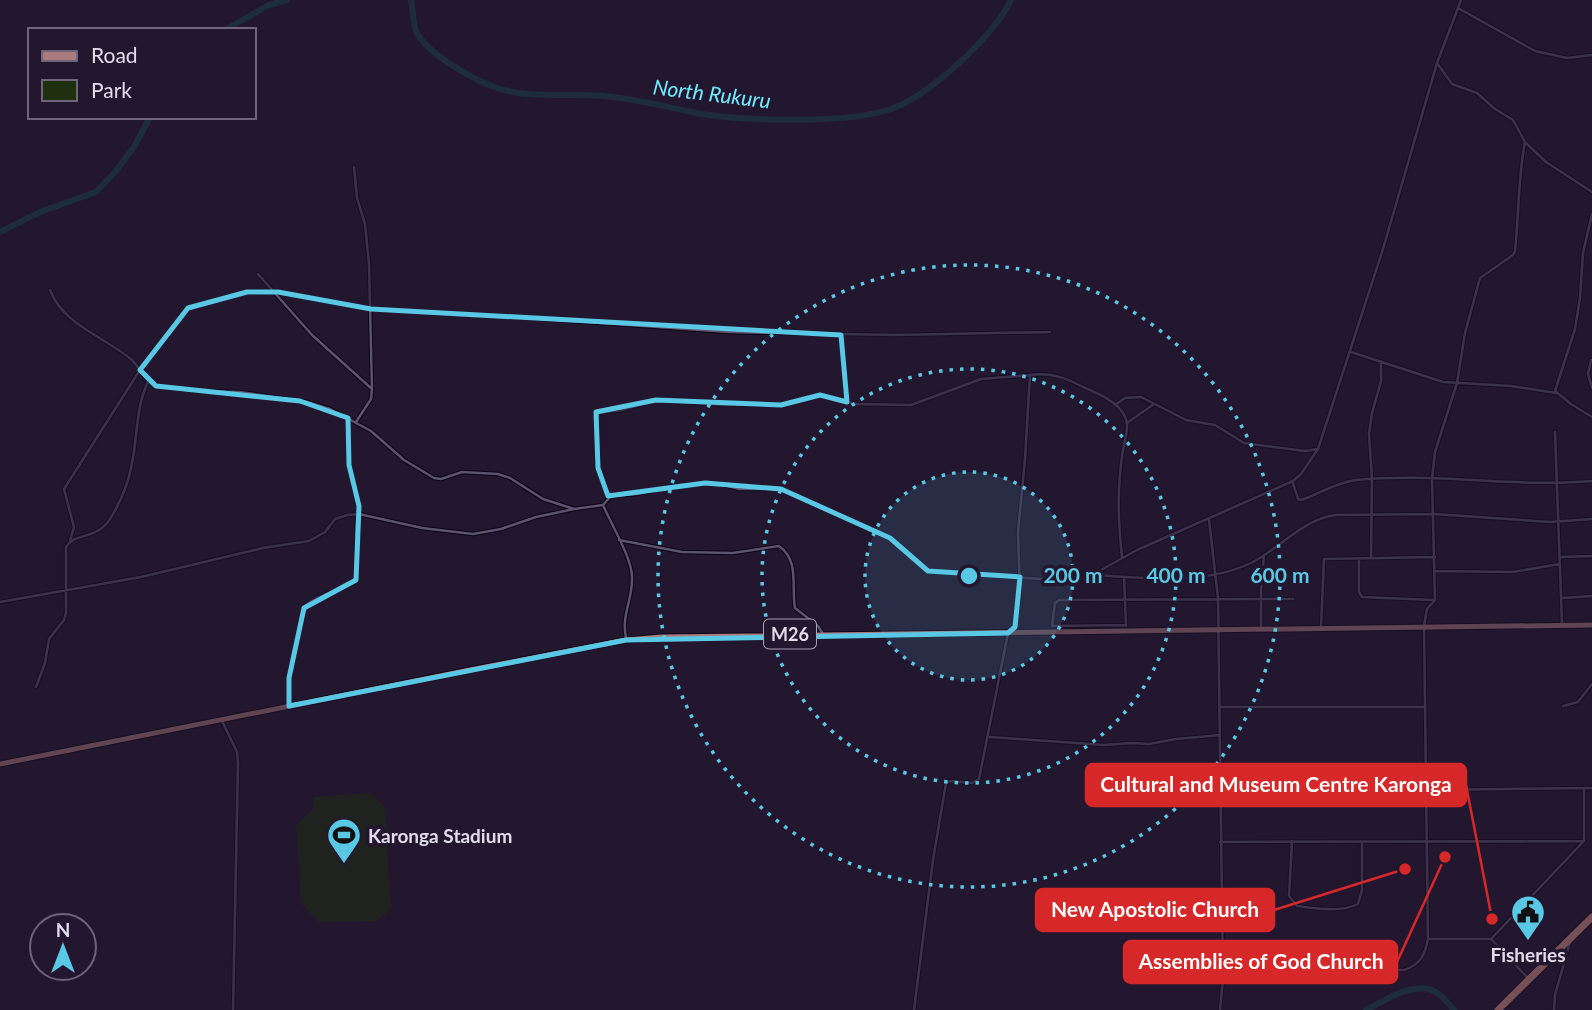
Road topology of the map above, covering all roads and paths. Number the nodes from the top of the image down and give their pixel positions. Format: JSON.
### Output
{"nodes":[{"id":1,"x":1461,"y":0,"type":"edge"},
{"id":2,"x":1458,"y":8,"type":"junction"},
{"id":3,"x":1592,"y":55,"type":"edge"},
{"id":4,"x":1437,"y":63,"type":"junction"},
{"id":5,"x":1525,"y":142,"type":"junction"},
{"id":6,"x":354,"y":167,"type":"dead end"},
{"id":7,"x":1592,"y":192,"type":"edge"},
{"id":8,"x":1592,"y":214,"type":"edge"},
{"id":9,"x":258,"y":274,"type":"dead end"},
{"id":10,"x":50,"y":290,"type":"dead end"},
{"id":11,"x":274,"y":292,"type":"junction"},
{"id":12,"x":371,"y":309,"type":"junction"},
{"id":13,"x":1050,"y":332,"type":"dead end"},
{"id":14,"x":841,"y":335,"type":"junction"},
{"id":15,"x":1351,"y":352,"type":"junction"},
{"id":16,"x":1381,"y":360,"type":"junction"},
{"id":17,"x":1591,"y":360,"type":"edge"},
{"id":18,"x":140,"y":370,"type":"junction"},
{"id":19,"x":1030,"y":375,"type":"junction"},
{"id":20,"x":148,"y":382,"type":"junction"},
{"id":21,"x":1457,"y":383,"type":"junction"},
{"id":22,"x":1592,"y":388,"type":"edge"},
{"id":23,"x":372,"y":389,"type":"junction"},
{"id":24,"x":1556,"y":393,"type":"junction"},
{"id":25,"x":847,"y":402,"type":"junction"},
{"id":26,"x":1154,"y":404,"type":"junction"},
{"id":27,"x":1115,"y":405,"type":"junction"},
{"id":28,"x":1592,"y":415,"type":"edge"},
{"id":29,"x":348,"y":419,"type":"junction"},
{"id":30,"x":356,"y":422,"type":"junction"},
{"id":31,"x":1127,"y":423,"type":"junction"},
{"id":32,"x":1555,"y":432,"type":"dead end"},
{"id":33,"x":1318,"y":449,"type":"junction"},
{"id":34,"x":1432,"y":479,"type":"junction"},
{"id":35,"x":1372,"y":480,"type":"junction"},
{"id":36,"x":1293,"y":481,"type":"junction"},
{"id":37,"x":1592,"y":481,"type":"edge"},
{"id":38,"x":1558,"y":484,"type":"junction"},
{"id":39,"x":609,"y":497,"type":"junction"},
{"id":40,"x":603,"y":505,"type":"junction"},
{"id":41,"x":574,"y":509,"type":"junction"},
{"id":42,"x":359,"y":514,"type":"junction"},
{"id":43,"x":1434,"y":514,"type":"junction"},
{"id":44,"x":1370,"y":515,"type":"junction"},
{"id":45,"x":1592,"y":519,"type":"edge"},
{"id":46,"x":1209,"y":520,"type":"junction"},
{"id":47,"x":1559,"y":522,"type":"junction"},
{"id":48,"x":620,"y":540,"type":"junction"},
{"id":49,"x":70,"y":541,"type":"junction"},
{"id":50,"x":1264,"y":555,"type":"junction"},
{"id":51,"x":1592,"y":556,"type":"edge"},
{"id":52,"x":1122,"y":557,"type":"junction"},
{"id":53,"x":1434,"y":557,"type":"junction"},
{"id":54,"x":1559,"y":557,"type":"junction"},
{"id":55,"x":1359,"y":558,"type":"junction"},
{"id":56,"x":1371,"y":558,"type":"junction"},
{"id":57,"x":1560,"y":564,"type":"junction"},
{"id":58,"x":1435,"y":570,"type":"junction"},
{"id":59,"x":1092,"y":575,"type":"junction"},
{"id":60,"x":1216,"y":575,"type":"junction"},
{"id":61,"x":1020,"y":577,"type":"junction"},
{"id":62,"x":1124,"y":577,"type":"junction"},
{"id":63,"x":67,"y":590,"type":"junction"},
{"id":64,"x":1592,"y":596,"type":"edge"},
{"id":65,"x":1218,"y":598,"type":"junction"},
{"id":66,"x":1262,"y":598,"type":"junction"},
{"id":67,"x":1563,"y":598,"type":"junction"},
{"id":68,"x":1293,"y":599,"type":"dead end"},
{"id":69,"x":1124,"y":600,"type":"junction"},
{"id":70,"x":1435,"y":600,"type":"junction"},
{"id":71,"x":0,"y":602,"type":"edge"},
{"id":72,"x":1562,"y":624,"type":"junction"},
{"id":73,"x":1592,"y":625,"type":"edge"},
{"id":74,"x":1424,"y":626,"type":"junction"},
{"id":75,"x":1126,"y":628,"type":"junction"},
{"id":76,"x":1261,"y":628,"type":"junction"},
{"id":77,"x":1321,"y":628,"type":"junction"},
{"id":78,"x":1217,"y":630,"type":"junction"},
{"id":79,"x":1008,"y":633,"type":"junction"},
{"id":80,"x":823,"y":634,"type":"junction"},
{"id":81,"x":626,"y":640,"type":"junction"},
{"id":82,"x":1592,"y":684,"type":"edge"},
{"id":83,"x":36,"y":687,"type":"dead end"},
{"id":84,"x":289,"y":706,"type":"junction"},
{"id":85,"x":1220,"y":706,"type":"junction"},
{"id":86,"x":1563,"y":706,"type":"dead end"},
{"id":87,"x":1425,"y":707,"type":"junction"},
{"id":88,"x":222,"y":721,"type":"junction"},
{"id":89,"x":1220,"y":736,"type":"junction"},
{"id":90,"x":989,"y":737,"type":"junction"},
{"id":91,"x":0,"y":764,"type":"edge"},
{"id":92,"x":1219,"y":772,"type":"junction"},
{"id":93,"x":1425,"y":772,"type":"junction"},
{"id":94,"x":1584,"y":789,"type":"junction"},
{"id":95,"x":1592,"y":789,"type":"edge"},
{"id":96,"x":1426,"y":790,"type":"junction"},
{"id":97,"x":1426,"y":840,"type":"junction"},
{"id":98,"x":1292,"y":841,"type":"junction"},
{"id":99,"x":1362,"y":841,"type":"junction"},
{"id":100,"x":1584,"y":841,"type":"junction"},
{"id":101,"x":1220,"y":842,"type":"junction"},
{"id":102,"x":1592,"y":917,"type":"edge"},
{"id":103,"x":1428,"y":939,"type":"junction"},
{"id":104,"x":1491,"y":939,"type":"junction"},
{"id":105,"x":1570,"y":939,"type":"junction"},
{"id":106,"x":1223,"y":978,"type":"junction"},
{"id":107,"x":1529,"y":979,"type":"junction"},
{"id":108,"x":233,"y":1010,"type":"edge"},
{"id":109,"x":914,"y":1010,"type":"edge"},
{"id":110,"x":1220,"y":1010,"type":"edge"},
{"id":111,"x":1498,"y":1010,"type":"edge"},
{"id":112,"x":1554,"y":1010,"type":"edge"}],
"edges":[{"from":1,"to":2,"type":"street"},
{"from":2,"to":3,"type":"street"},
{"from":2,"to":4,"type":"street"},
{"from":4,"to":5,"type":"street"},
{"from":4,"to":15,"type":"street"},
{"from":5,"to":7,"type":"street"},
{"from":5,"to":21,"type":"street"},
{"from":6,"to":12,"type":"street"},
{"from":8,"to":24,"type":"street"},
{"from":9,"to":11,"type":"street"},
{"from":10,"to":18,"type":"street"},
{"from":11,"to":12,"type":"street"},
{"from":11,"to":18,"type":"street"},
{"from":11,"to":23,"type":"street"},
{"from":12,"to":14,"type":"street"},
{"from":12,"to":23,"type":"street"},
{"from":13,"to":14,"type":"street"},
{"from":14,"to":25,"type":"street"},
{"from":15,"to":16,"type":"street"},
{"from":15,"to":33,"type":"street"},
{"from":16,"to":21,"type":"street"},
{"from":16,"to":35,"type":"street"},
{"from":17,"to":22,"type":"street"},
{"from":18,"to":20,"type":"street"},
{"from":18,"to":49,"type":"street"},
{"from":19,"to":25,"type":"street"},
{"from":19,"to":27,"type":"street"},
{"from":19,"to":61,"type":"street"},
{"from":20,"to":29,"type":"street"},
{"from":20,"to":49,"type":"street"},
{"from":21,"to":24,"type":"street"},
{"from":21,"to":34,"type":"street"},
{"from":23,"to":30,"type":"street"},
{"from":24,"to":28,"type":"street"},
{"from":25,"to":39,"type":"street"},
{"from":26,"to":27,"type":"street"},
{"from":26,"to":31,"type":"street"},
{"from":26,"to":33,"type":"street"},
{"from":27,"to":31,"type":"street"},
{"from":29,"to":30,"type":"street"},
{"from":29,"to":42,"type":"street"},
{"from":30,"to":41,"type":"street"},
{"from":31,"to":52,"type":"street"},
{"from":32,"to":38,"type":"street"},
{"from":33,"to":36,"type":"street"},
{"from":34,"to":35,"type":"street"},
{"from":34,"to":38,"type":"street"},
{"from":34,"to":43,"type":"street"},
{"from":35,"to":36,"type":"street"},
{"from":35,"to":44,"type":"street"},
{"from":36,"to":46,"type":"street"},
{"from":37,"to":38,"type":"street"},
{"from":38,"to":47,"type":"street"},
{"from":39,"to":40,"type":"street"},
{"from":39,"to":61,"type":"street"},
{"from":40,"to":41,"type":"street"},
{"from":40,"to":48,"type":"street"},
{"from":41,"to":42,"type":"street"},
{"from":42,"to":63,"type":"street"},
{"from":42,"to":84,"type":"street"},
{"from":43,"to":44,"type":"street"},
{"from":43,"to":47,"type":"street"},
{"from":43,"to":53,"type":"street"},
{"from":44,"to":50,"type":"street"},
{"from":44,"to":56,"type":"street"},
{"from":45,"to":47,"type":"street"},
{"from":46,"to":52,"type":"street"},
{"from":46,"to":60,"type":"street"},
{"from":47,"to":54,"type":"street"},
{"from":48,"to":80,"type":"street"},
{"from":48,"to":81,"type":"street"},
{"from":49,"to":63,"type":"street"},
{"from":50,"to":60,"type":"street"},
{"from":50,"to":66,"type":"street"},
{"from":51,"to":54,"type":"street"},
{"from":52,"to":59,"type":"street"},
{"from":53,"to":56,"type":"street"},
{"from":53,"to":58,"type":"street"},
{"from":54,"to":57,"type":"street"},
{"from":55,"to":56,"type":"street"},
{"from":55,"to":70,"type":"street"},
{"from":55,"to":77,"type":"street"},
{"from":57,"to":58,"type":"street"},
{"from":57,"to":67,"type":"street"},
{"from":58,"to":70,"type":"street"},
{"from":59,"to":61,"type":"street"},
{"from":59,"to":62,"type":"street"},
{"from":60,"to":62,"type":"street"},
{"from":60,"to":65,"type":"street"},
{"from":61,"to":79,"type":"street"},
{"from":62,"to":69,"type":"street"},
{"from":63,"to":71,"type":"street"},
{"from":63,"to":83,"type":"street"},
{"from":64,"to":67,"type":"street"},
{"from":65,"to":66,"type":"street"},
{"from":65,"to":69,"type":"street"},
{"from":65,"to":78,"type":"street"},
{"from":66,"to":68,"type":"street"},
{"from":66,"to":76,"type":"street"},
{"from":67,"to":72,"type":"street"},
{"from":69,"to":75,"type":"street"},
{"from":69,"to":75,"type":"street"},
{"from":70,"to":74,"type":"street"},
{"from":72,"to":73,"type":"main road","number":"M26"},
{"from":72,"to":74,"type":"main road","number":"M26"},
{"from":74,"to":77,"type":"main road","number":"M26"},
{"from":74,"to":87,"type":"street"},
{"from":75,"to":78,"type":"main road","number":"M26"},
{"from":75,"to":79,"type":"main road","number":"M26"},
{"from":76,"to":77,"type":"main road","number":"M26"},
{"from":76,"to":78,"type":"main road","number":"M26"},
{"from":78,"to":85,"type":"street"},
{"from":79,"to":80,"type":"main road","number":"M26"},
{"from":79,"to":90,"type":"street"},
{"from":80,"to":81,"type":"main road","number":"M26"},
{"from":81,"to":84,"type":"main road","number":"M26"},
{"from":82,"to":86,"type":"street"},
{"from":84,"to":88,"type":"main road","number":"M26"},
{"from":85,"to":87,"type":"street"},
{"from":85,"to":89,"type":"street"},
{"from":87,"to":93,"type":"street"},
{"from":88,"to":91,"type":"main road","number":"M26"},
{"from":88,"to":108,"type":"street"},
{"from":89,"to":90,"type":"street"},
{"from":89,"to":92,"type":"street"},
{"from":90,"to":109,"type":"street"},
{"from":92,"to":93,"type":"street"},
{"from":92,"to":101,"type":"street"},
{"from":93,"to":96,"type":"street"},
{"from":94,"to":95,"type":"street"},
{"from":94,"to":96,"type":"street"},
{"from":94,"to":100,"type":"street"},
{"from":96,"to":97,"type":"street"},
{"from":97,"to":99,"type":"street"},
{"from":97,"to":100,"type":"street"},
{"from":97,"to":103,"type":"street"},
{"from":98,"to":99,"type":"street"},
{"from":98,"to":99,"type":"street"},
{"from":98,"to":101,"type":"street"},
{"from":100,"to":104,"type":"street"},
{"from":101,"to":106,"type":"street"},
{"from":102,"to":105,"type":"highway"},
{"from":103,"to":104,"type":"street"},
{"from":103,"to":106,"type":"street"},
{"from":104,"to":107,"type":"street"},
{"from":105,"to":107,"type":"highway"},
{"from":105,"to":112,"type":"street"},
{"from":106,"to":110,"type":"street"},
{"from":107,"to":111,"type":"highway"}]}
